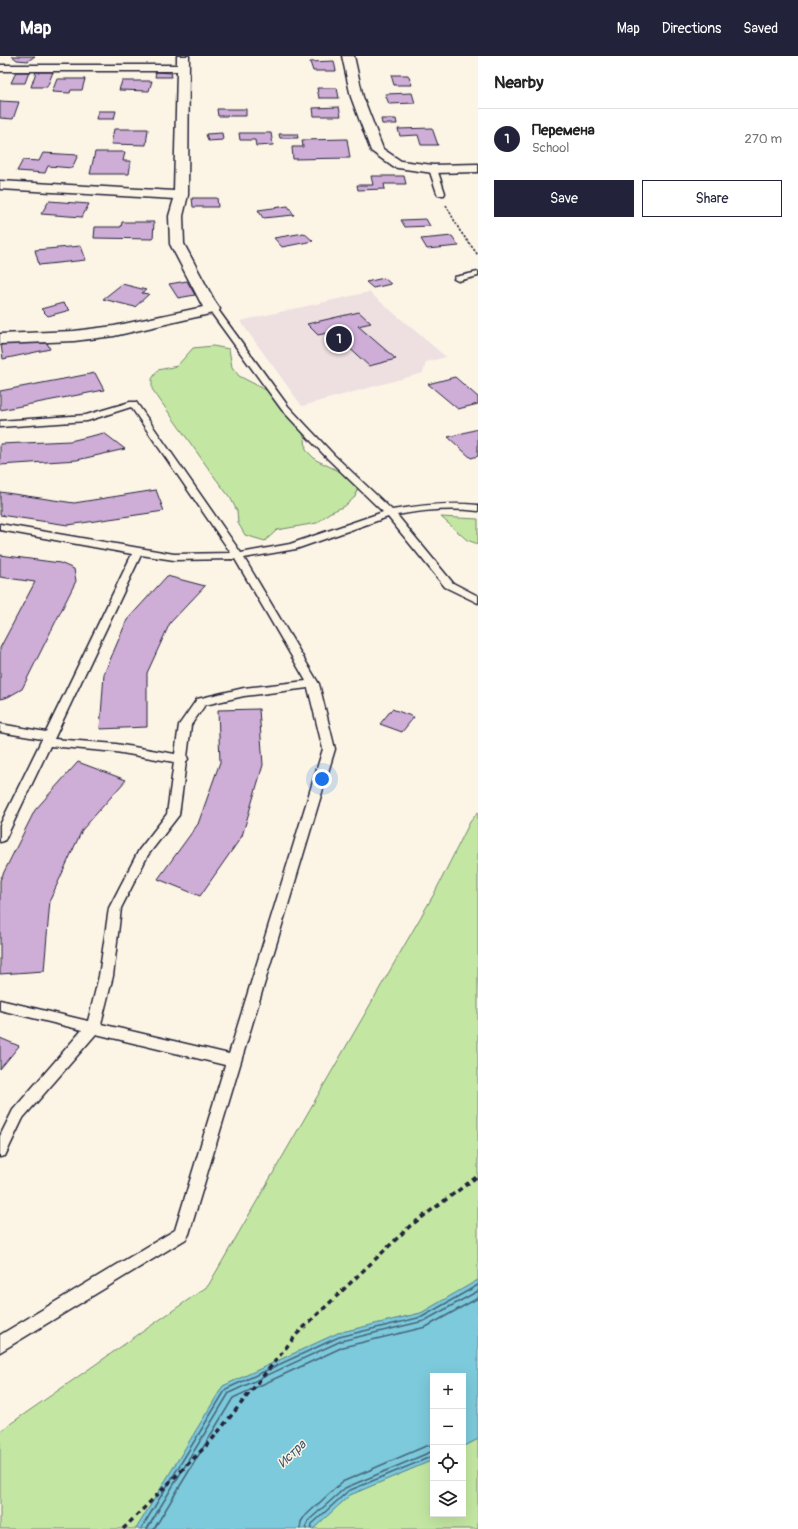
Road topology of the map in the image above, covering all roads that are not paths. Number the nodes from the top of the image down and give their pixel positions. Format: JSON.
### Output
{"nodes":[{"id":1,"x":348,"y":56,"type":"edge"},
{"id":2,"x":159,"y":58,"type":"dead end"},
{"id":3,"x":183,"y":61,"type":"edge"},
{"id":4,"x":0,"y":68,"type":"edge"},
{"id":5,"x":478,"y":168,"type":"edge"},
{"id":6,"x":433,"y":169,"type":"junction"},
{"id":7,"x":0,"y":185,"type":"edge"},
{"id":8,"x":441,"y":194,"type":"road end"},
{"id":9,"x":181,"y":195,"type":"junction"},
{"id":10,"x":478,"y":274,"type":"edge"},
{"id":11,"x":458,"y":279,"type":"dead end"},
{"id":12,"x":213,"y":309,"type":"junction"},
{"id":13,"x":0,"y":338,"type":"edge"},
{"id":14,"x":0,"y":424,"type":"edge"},
{"id":15,"x":478,"y":508,"type":"edge"},
{"id":16,"x":390,"y":513,"type":"junction"},
{"id":17,"x":0,"y":527,"type":"edge"},
{"id":18,"x":138,"y":552,"type":"junction"},
{"id":19,"x":238,"y":556,"type":"junction"},
{"id":20,"x":478,"y":600,"type":"edge"},
{"id":21,"x":313,"y":684,"type":"junction"},
{"id":22,"x":0,"y":728,"type":"edge"},
{"id":23,"x":48,"y":739,"type":"junction"},
{"id":24,"x":182,"y":759,"type":"junction"},
{"id":25,"x":0,"y":838,"type":"edge"},
{"id":26,"x":0,"y":1005,"type":"edge"},
{"id":27,"x":93,"y":1027,"type":"junction"},
{"id":28,"x":232,"y":1061,"type":"junction"},
{"id":29,"x":0,"y":1151,"type":"edge"},
{"id":30,"x":0,"y":1344,"type":"edge"}],
"edges":[{"from":1,"to":6,"type":"street"},
{"from":2,"to":3,"type":"street"},
{"from":3,"to":4,"type":"street"},
{"from":3,"to":9,"type":"street"},
{"from":5,"to":6,"type":"street"},
{"from":6,"to":8,"type":"lane"},
{"from":7,"to":9,"type":"street"},
{"from":9,"to":12,"type":"street"},
{"from":10,"to":11,"type":"lane"},
{"from":12,"to":13,"type":"street"},
{"from":12,"to":16,"type":"lane"},
{"from":14,"to":19,"type":"lane"},
{"from":15,"to":16,"type":"lane"},
{"from":16,"to":19,"type":"lane"},
{"from":16,"to":20,"type":"lane"},
{"from":17,"to":18,"type":"lane"},
{"from":18,"to":19,"type":"lane"},
{"from":18,"to":23,"type":"lane"},
{"from":19,"to":21,"type":"lane"},
{"from":21,"to":24,"type":"lane"},
{"from":21,"to":28,"type":"lane"},
{"from":22,"to":23,"type":"lane"},
{"from":23,"to":24,"type":"lane"},
{"from":23,"to":25,"type":"lane"},
{"from":24,"to":27,"type":"lane"},
{"from":26,"to":27,"type":"lane"},
{"from":27,"to":28,"type":"lane"},
{"from":27,"to":29,"type":"lane"},
{"from":28,"to":30,"type":"lane"}]}
